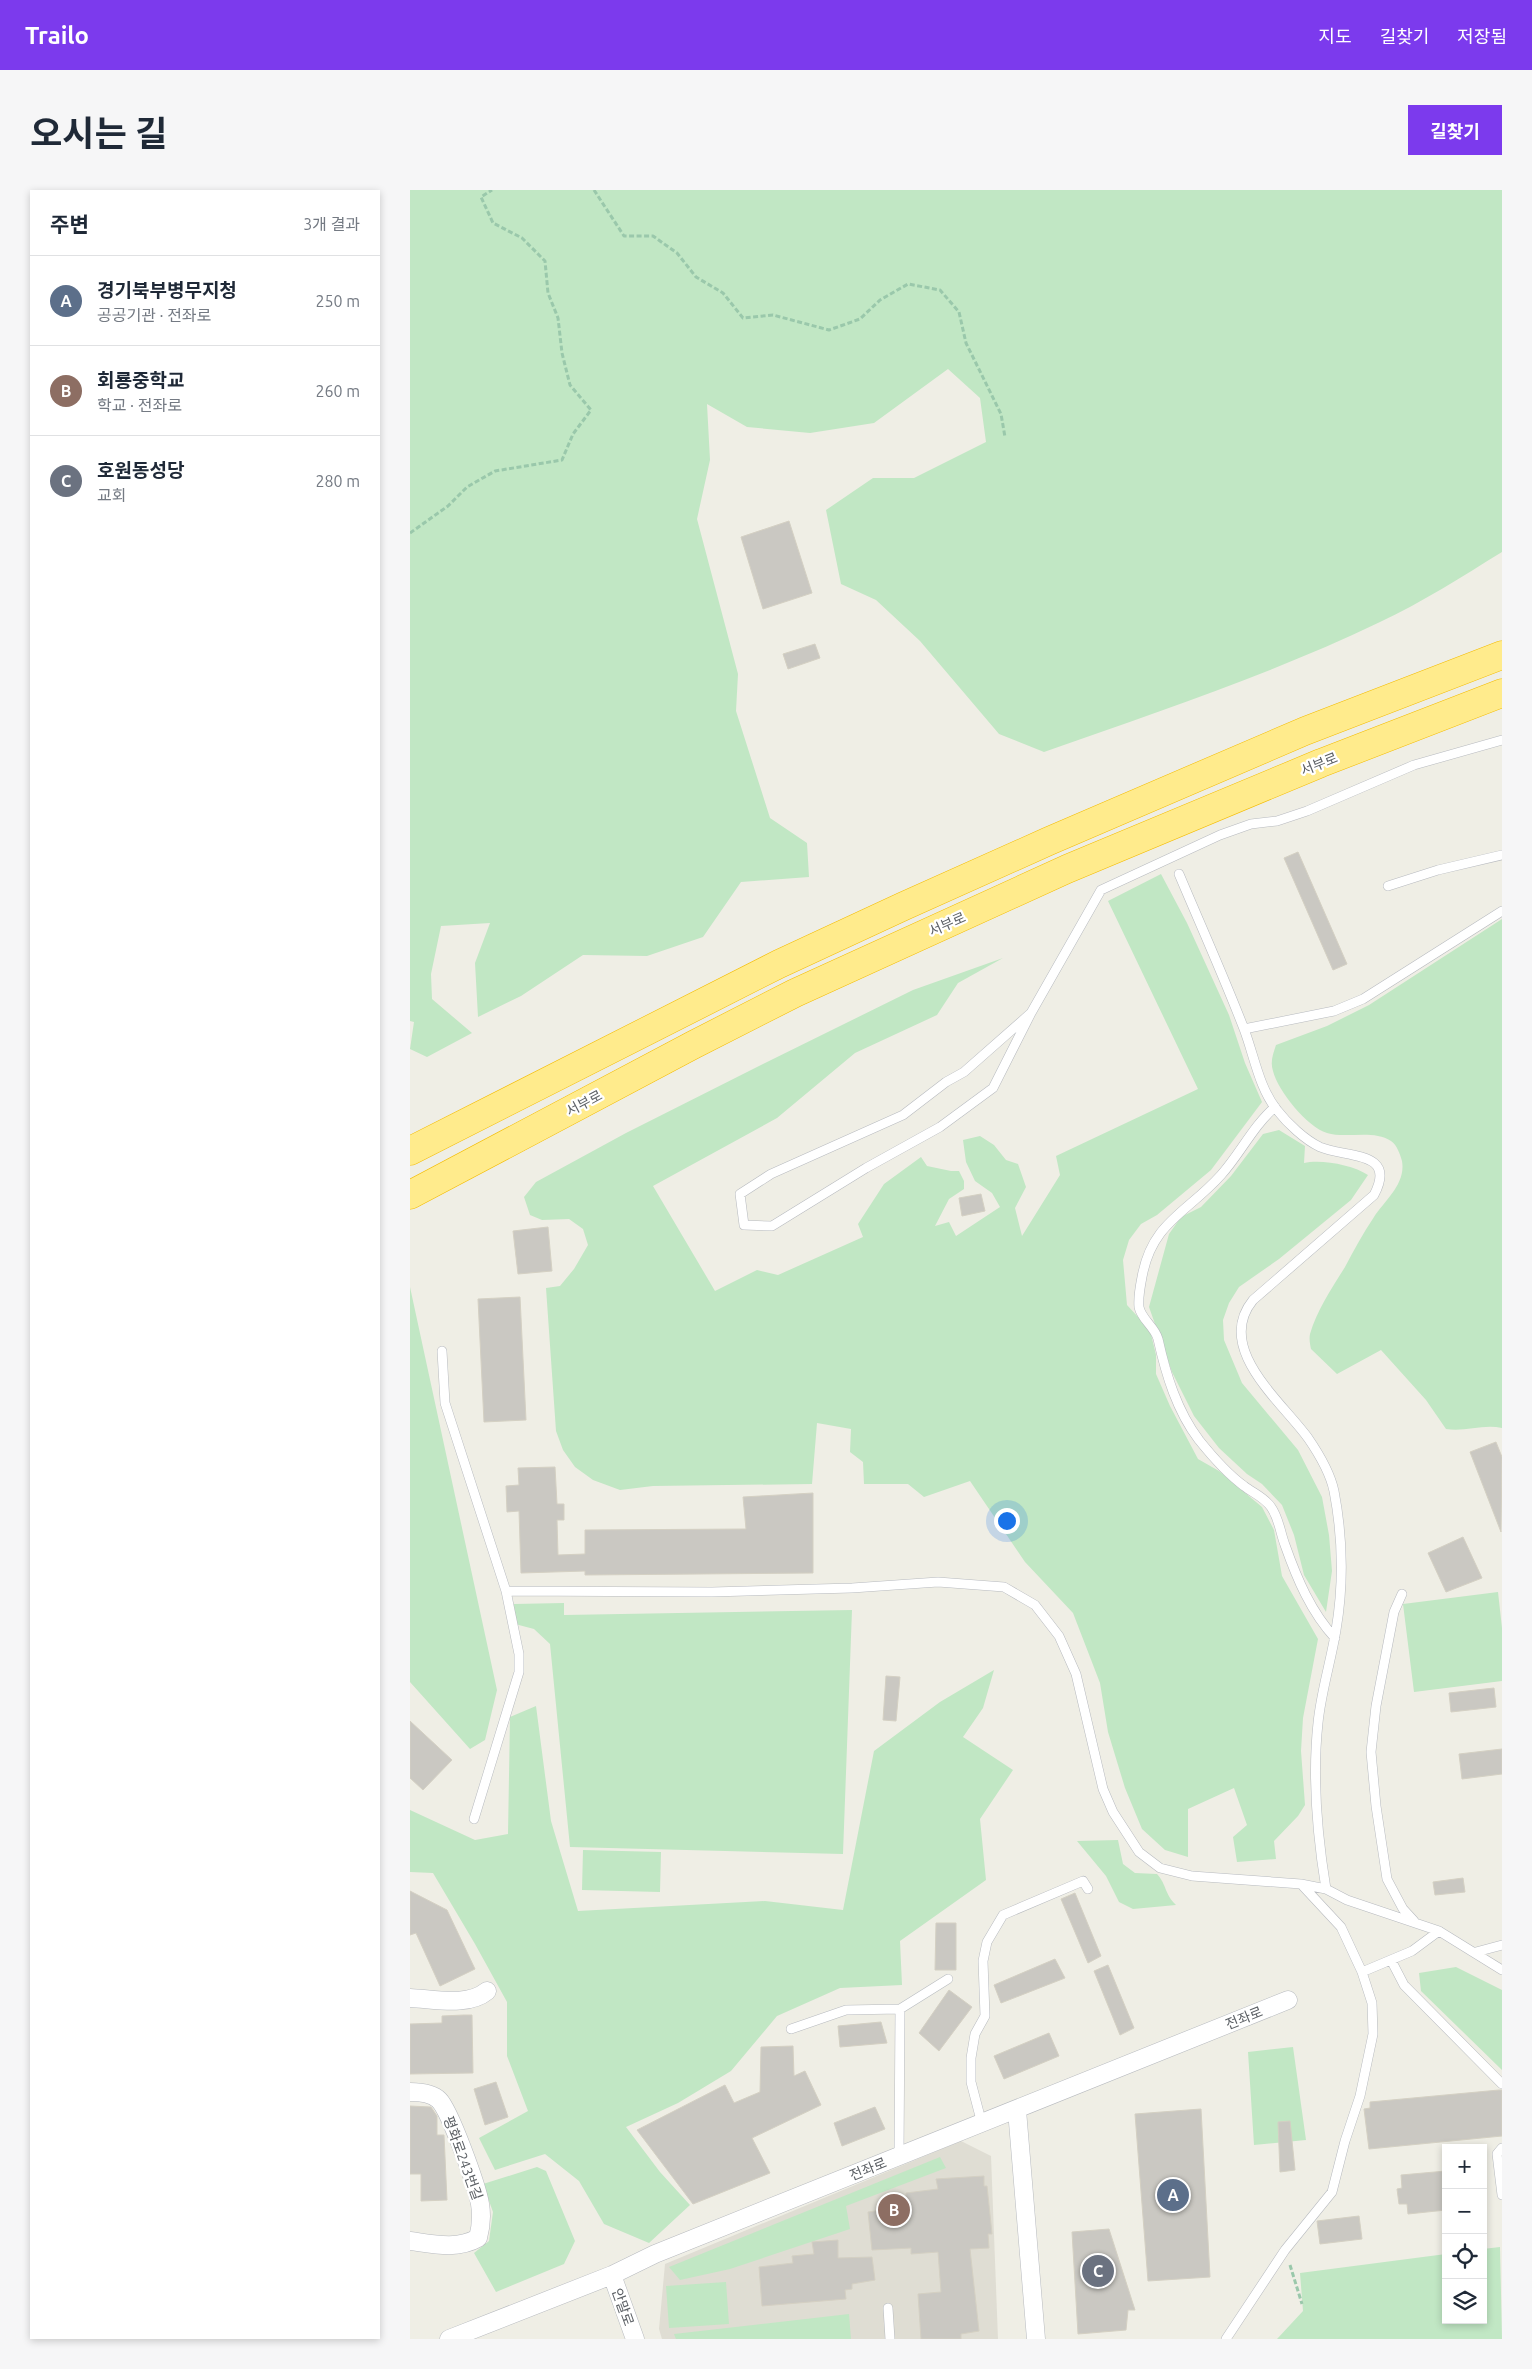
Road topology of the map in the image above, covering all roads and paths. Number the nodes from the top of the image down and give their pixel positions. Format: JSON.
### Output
{"nodes":[{"id":1,"x":492,"y":190,"type":"edge"},
{"id":2,"x":594,"y":190,"type":"edge"},
{"id":3,"x":1005,"y":437,"type":"dead end"},
{"id":4,"x":410,"y":533,"type":"edge"},
{"id":5,"x":1502,"y":655,"type":"edge"},
{"id":6,"x":1502,"y":693,"type":"edge"},
{"id":7,"x":1502,"y":740,"type":"edge"},
{"id":8,"x":1502,"y":855,"type":"edge"},
{"id":9,"x":1179,"y":874,"type":"dead end"},
{"id":10,"x":1388,"y":886,"type":"dead end"},
{"id":11,"x":1502,"y":911,"type":"edge"},
{"id":12,"x":1031,"y":1013,"type":"junction"},
{"id":13,"x":1244,"y":1030,"type":"junction"},
{"id":14,"x":1275,"y":1108,"type":"junction"},
{"id":15,"x":410,"y":1151,"type":"edge"},
{"id":16,"x":419,"y":1190,"type":"edge"},
{"id":17,"x":442,"y":1351,"type":"dead end"},
{"id":18,"x":506,"y":1591,"type":"junction"},
{"id":19,"x":1402,"y":1594,"type":"dead end"},
{"id":20,"x":1334,"y":1638,"type":"junction"},
{"id":21,"x":474,"y":1819,"type":"dead end"},
{"id":22,"x":1301,"y":1884,"type":"junction"},
{"id":23,"x":1326,"y":1888,"type":"junction"},
{"id":24,"x":1088,"y":1889,"type":"dead end"},
{"id":25,"x":1414,"y":1922,"type":"junction"},
{"id":26,"x":1439,"y":1930,"type":"junction"},
{"id":27,"x":1502,"y":1945,"type":"edge"},
{"id":28,"x":1476,"y":1952,"type":"junction"},
{"id":29,"x":1391,"y":1960,"type":"junction"},
{"id":30,"x":1502,"y":1970,"type":"edge"},
{"id":31,"x":1362,"y":1972,"type":"junction"},
{"id":32,"x":948,"y":1979,"type":"dead end"},
{"id":33,"x":488,"y":1991,"type":"dead end"},
{"id":34,"x":410,"y":1998,"type":"edge"},
{"id":35,"x":1288,"y":2000,"type":"dead end"},
{"id":36,"x":900,"y":2009,"type":"junction"},
{"id":37,"x":791,"y":2029,"type":"dead end"},
{"id":38,"x":1502,"y":2084,"type":"edge"},
{"id":39,"x":410,"y":2092,"type":"edge"},
{"id":40,"x":1017,"y":2110,"type":"junction"},
{"id":41,"x":982,"y":2124,"type":"junction"},
{"id":42,"x":1502,"y":2148,"type":"edge"},
{"id":43,"x":898,"y":2157,"type":"junction"},
{"id":44,"x":1502,"y":2195,"type":"edge"},
{"id":45,"x":410,"y":2241,"type":"edge"},
{"id":46,"x":1285,"y":2250,"type":"junction"},
{"id":47,"x":612,"y":2275,"type":"junction"},
{"id":48,"x":1302,"y":2304,"type":"dead end"},
{"id":49,"x":888,"y":2308,"type":"dead end"},
{"id":50,"x":449,"y":2339,"type":"edge"},
{"id":51,"x":635,"y":2339,"type":"edge"},
{"id":52,"x":890,"y":2339,"type":"edge"},
{"id":53,"x":1036,"y":2339,"type":"edge"},
{"id":54,"x":1226,"y":2339,"type":"edge"}],
"edges":[{"from":1,"to":4,"type":"path"},
{"from":2,"to":3,"type":"path"},
{"from":5,"to":15,"type":"highway"},
{"from":6,"to":16,"type":"highway","name":"서부로"},
{"from":7,"to":12,"type":"lane"},
{"from":8,"to":10,"type":"lane"},
{"from":9,"to":13,"type":"lane"},
{"from":11,"to":13,"type":"lane"},
{"from":12,"to":12,"type":"lane"},
{"from":13,"to":14,"type":"lane"},
{"from":14,"to":20,"type":"lane"},
{"from":14,"to":20,"type":"lane"},
{"from":17,"to":18,"type":"lane"},
{"from":18,"to":21,"type":"lane"},
{"from":18,"to":22,"type":"lane"},
{"from":19,"to":25,"type":"lane"},
{"from":20,"to":23,"type":"lane"},
{"from":22,"to":23,"type":"lane"},
{"from":22,"to":31,"type":"lane"},
{"from":23,"to":25,"type":"lane"},
{"from":24,"to":41,"type":"lane"},
{"from":25,"to":26,"type":"lane"},
{"from":26,"to":28,"type":"lane"},
{"from":26,"to":29,"type":"lane"},
{"from":27,"to":28,"type":"lane"},
{"from":28,"to":30,"type":"lane"},
{"from":29,"to":31,"type":"lane"},
{"from":29,"to":38,"type":"lane"},
{"from":31,"to":46,"type":"lane"},
{"from":32,"to":36,"type":"lane"},
{"from":33,"to":34,"type":"street"},
{"from":35,"to":40,"type":"street","name":"전좌로"},
{"from":36,"to":37,"type":"lane"},
{"from":36,"to":43,"type":"lane"},
{"from":39,"to":45,"type":"street","name":"평화로243번길"},
{"from":40,"to":41,"type":"street","name":"전좌로"},
{"from":40,"to":53,"type":"street"},
{"from":41,"to":43,"type":"street","name":"전좌로"},
{"from":42,"to":44,"type":"lane"},
{"from":43,"to":47,"type":"street","name":"전좌로"},
{"from":46,"to":48,"type":"path"},
{"from":46,"to":54,"type":"lane"},
{"from":47,"to":50,"type":"street","name":"전좌로"},
{"from":47,"to":51,"type":"street","name":"안말로"},
{"from":49,"to":52,"type":"lane"}]}
